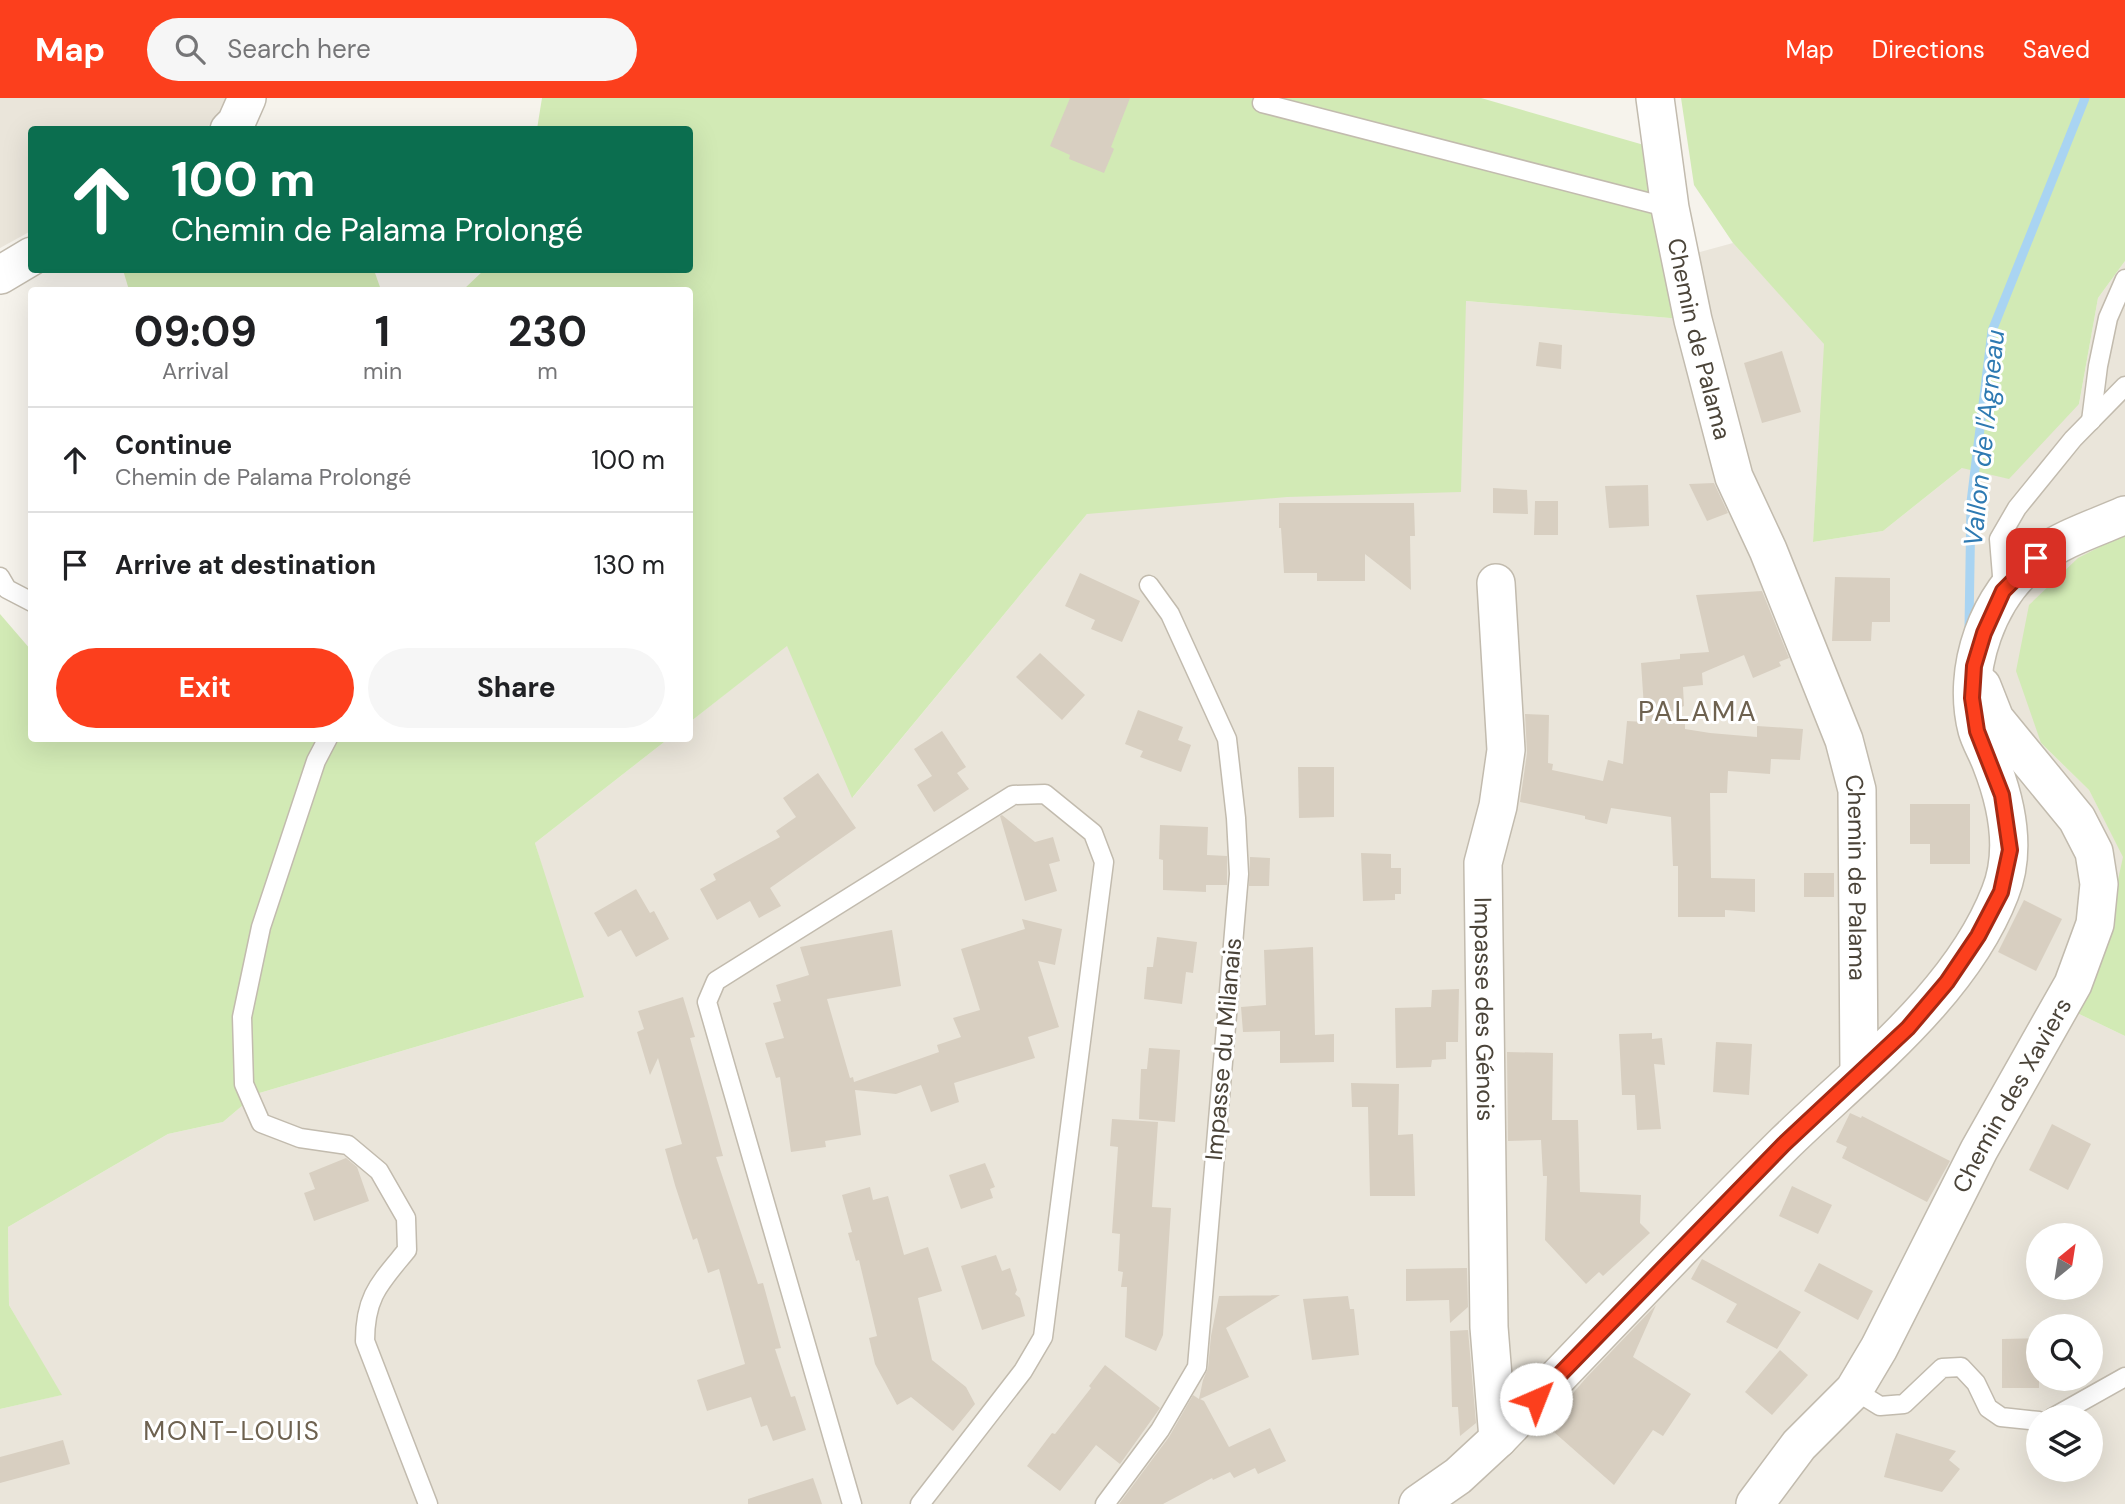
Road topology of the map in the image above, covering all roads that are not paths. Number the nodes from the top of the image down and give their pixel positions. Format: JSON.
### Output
{"nodes":[{"id":1,"x":247,"y":98,"type":"edge"},
{"id":2,"x":1655,"y":98,"type":"edge"},
{"id":3,"x":1262,"y":103,"type":"dead end"},
{"id":4,"x":233,"y":126,"type":"edge"},
{"id":5,"x":1670,"y":208,"type":"junction"},
{"id":6,"x":28,"y":258,"type":"edge"},
{"id":7,"x":0,"y":275,"type":"edge"},
{"id":8,"x":2125,"y":279,"type":"edge"},
{"id":9,"x":2125,"y":386,"type":"edge"},
{"id":10,"x":2091,"y":421,"type":"junction"},
{"id":11,"x":2125,"y":515,"type":"edge"},
{"id":12,"x":0,"y":576,"type":"edge"},
{"id":13,"x":1496,"y":583,"type":"dead end"},
{"id":14,"x":1149,"y":585,"type":"dead end"},
{"id":15,"x":2003,"y":591,"type":"junction"},
{"id":16,"x":28,"y":600,"type":"edge"},
{"id":17,"x":1974,"y":666,"type":"junction"},
{"id":18,"x":326,"y":742,"type":"edge"},
{"id":19,"x":1859,"y":1073,"type":"junction"},
{"id":20,"x":2125,"y":1377,"type":"edge"},
{"id":21,"x":1854,"y":1390,"type":"junction"},
{"id":22,"x":2075,"y":1405,"type":"edge"},
{"id":23,"x":2026,"y":1420,"type":"edge"},
{"id":24,"x":1498,"y":1439,"type":"junction"},
{"id":25,"x":428,"y":1504,"type":"edge"},
{"id":26,"x":852,"y":1504,"type":"edge"},
{"id":27,"x":919,"y":1504,"type":"edge"},
{"id":28,"x":1105,"y":1504,"type":"edge"},
{"id":29,"x":1418,"y":1504,"type":"edge"},
{"id":30,"x":1755,"y":1504,"type":"edge"}],
"edges":[{"from":1,"to":4,"type":"street"},
{"from":2,"to":5,"type":"street","name":"Chemin de Palama"},
{"from":3,"to":5,"type":"lane"},
{"from":5,"to":19,"type":"street","name":"Chemin de Palama"},
{"from":6,"to":7,"type":"street"},
{"from":8,"to":10,"type":"lane"},
{"from":9,"to":10,"type":"lane"},
{"from":10,"to":15,"type":"lane"},
{"from":11,"to":15,"type":"street"},
{"from":12,"to":16,"type":"lane"},
{"from":13,"to":24,"type":"street","name":"Impasse des Génois"},
{"from":14,"to":28,"type":"lane","name":"Impasse du Milanais"},
{"from":15,"to":17,"type":"street"},
{"from":17,"to":19,"type":"street"},
{"from":17,"to":21,"type":"street","name":"Chemin des Xaviers"},
{"from":18,"to":25,"type":"lane"},
{"from":19,"to":24,"type":"street"},
{"from":20,"to":22,"type":"lane"},
{"from":21,"to":23,"type":"lane"},
{"from":21,"to":30,"type":"street","name":"Chemin des Xaviers"},
{"from":24,"to":29,"type":"street"},
{"from":26,"to":27,"type":"lane"}]}
